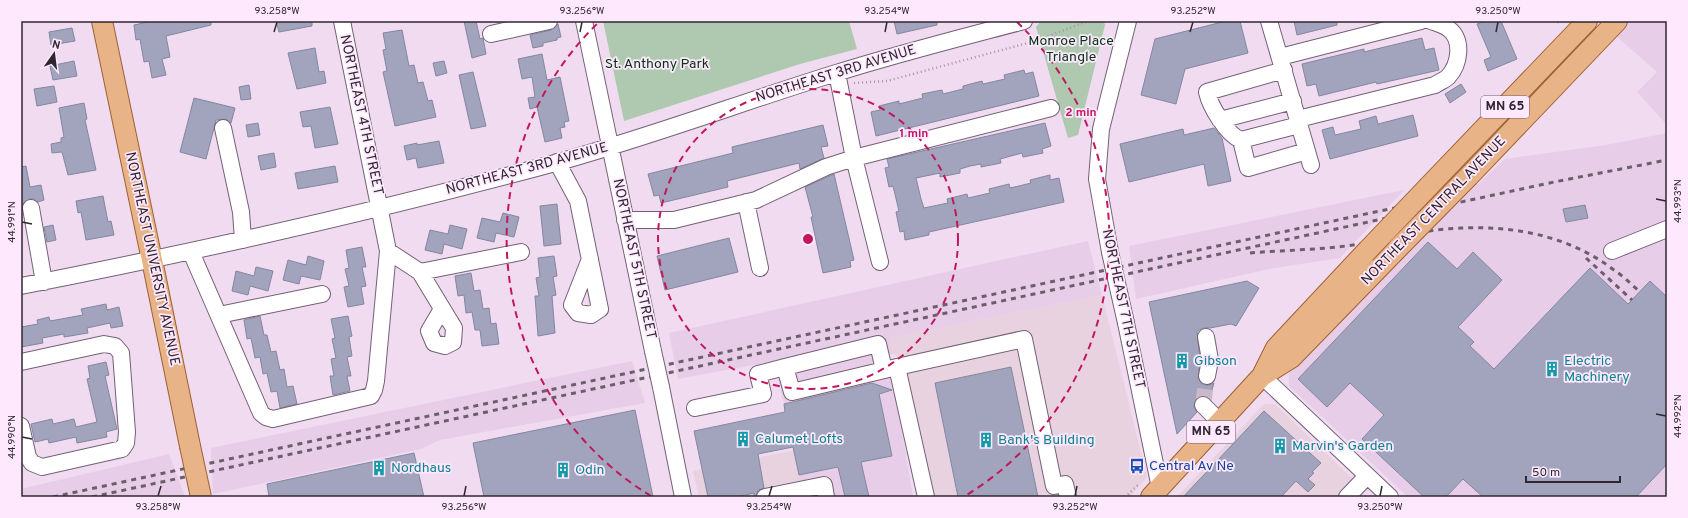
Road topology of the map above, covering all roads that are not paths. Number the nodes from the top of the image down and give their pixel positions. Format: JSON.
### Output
{"nodes":[{"id":1,"x":102,"y":21,"type":"edge"},
{"id":2,"x":342,"y":21,"type":"edge"},
{"id":3,"x":549,"y":21,"type":"edge"},
{"id":4,"x":584,"y":21,"type":"edge"},
{"id":5,"x":1024,"y":21,"type":"edge"},
{"id":6,"x":1128,"y":21,"type":"edge"},
{"id":7,"x":1269,"y":21,"type":"edge"},
{"id":8,"x":1421,"y":21,"type":"edge"},
{"id":9,"x":1431,"y":21,"type":"edge"},
{"id":10,"x":1617,"y":21,"type":"edge"},
{"id":11,"x":1581,"y":23,"type":"edge"},
{"id":12,"x":491,"y":33,"type":"edge"},
{"id":13,"x":1598,"y":42,"type":"junction"},
{"id":14,"x":1282,"y":64,"type":"junction"},
{"id":15,"x":842,"y":78,"type":"junction"},
{"id":16,"x":1293,"y":101,"type":"junction"},
{"id":17,"x":1051,"y":108,"type":"dead end"},
{"id":18,"x":1220,"y":120,"type":"junction"},
{"id":19,"x":1299,"y":122,"type":"junction"},
{"id":20,"x":223,"y":128,"type":"dead end"},
{"id":21,"x":1241,"y":140,"type":"junction"},
{"id":22,"x":610,"y":146,"type":"junction"},
{"id":23,"x":854,"y":158,"type":"junction"},
{"id":24,"x":556,"y":162,"type":"junction"},
{"id":25,"x":746,"y":202,"type":"junction"},
{"id":26,"x":31,"y":208,"type":"dead end"},
{"id":27,"x":381,"y":208,"type":"junction"},
{"id":28,"x":625,"y":220,"type":"junction"},
{"id":29,"x":1667,"y":229,"type":"edge"},
{"id":30,"x":243,"y":240,"type":"junction"},
{"id":31,"x":388,"y":251,"type":"junction"},
{"id":32,"x":1612,"y":251,"type":"dead end"},
{"id":33,"x":191,"y":252,"type":"junction"},
{"id":34,"x":520,"y":252,"type":"dead end"},
{"id":35,"x":590,"y":259,"type":"dead end"},
{"id":36,"x":152,"y":260,"type":"junction"},
{"id":37,"x":880,"y":262,"type":"dead end"},
{"id":38,"x":760,"y":268,"type":"dead end"},
{"id":39,"x":420,"y":272,"type":"junction"},
{"id":40,"x":44,"y":282,"type":"junction"},
{"id":41,"x":21,"y":286,"type":"edge"},
{"id":42,"x":322,"y":294,"type":"dead end"},
{"id":43,"x":442,"y":309,"type":"dead end"},
{"id":44,"x":219,"y":315,"type":"junction"},
{"id":45,"x":1206,"y":337,"type":"dead end"},
{"id":46,"x":21,"y":362,"type":"edge"},
{"id":47,"x":785,"y":367,"type":"junction"},
{"id":48,"x":891,"y":368,"type":"junction"},
{"id":49,"x":1207,"y":376,"type":"tunnel mouth"},
{"id":50,"x":1262,"y":376,"type":"junction"},
{"id":51,"x":1203,"y":405,"type":"dead end"},
{"id":52,"x":695,"y":408,"type":"dead end"},
{"id":53,"x":1220,"y":422,"type":"junction"},
{"id":54,"x":21,"y":426,"type":"edge"},
{"id":55,"x":1367,"y":476,"type":"junction"},
{"id":56,"x":1156,"y":492,"type":"edge"},
{"id":57,"x":201,"y":497,"type":"edge"},
{"id":58,"x":683,"y":497,"type":"edge"},
{"id":59,"x":766,"y":497,"type":"edge"},
{"id":60,"x":826,"y":497,"type":"edge"},
{"id":61,"x":926,"y":497,"type":"edge"},
{"id":62,"x":1068,"y":497,"type":"edge"},
{"id":63,"x":1347,"y":497,"type":"edge"},
{"id":64,"x":1390,"y":497,"type":"edge"}],
"edges":[{"from":1,"to":36,"type":"main road","name":"NORTHEAST UNIVERSITY AVENUE"},
{"from":2,"to":27,"type":"street","name":"NORTHEAST 4TH STREET"},
{"from":3,"to":12,"type":"street"},
{"from":4,"to":22,"type":"street","name":"NORTHEAST 5TH STREET"},
{"from":5,"to":15,"type":"street","name":"NORTHEAST 3RD AVENUE"},
{"from":6,"to":56,"type":"street","name":"NORTHEAST 7TH STREET","bridge":true},
{"from":7,"to":14,"type":"street"},
{"from":8,"to":14,"type":"street"},
{"from":9,"to":19,"type":"street"},
{"from":10,"to":13,"type":"main road","name":"NORTHEAST CENTRAL AVENUE","number":"MN 65"},
{"from":11,"to":13,"type":"street"},
{"from":11,"to":50,"type":"main road","name":"NORTHEAST CENTRAL AVENUE","number":"MN 65","bridge":true},
{"from":13,"to":50,"type":"main road","name":"NORTHEAST CENTRAL AVENUE","number":"MN 65","bridge":true},
{"from":14,"to":16,"type":"street"},
{"from":14,"to":18,"type":"street"},
{"from":15,"to":22,"type":"street","name":"NORTHEAST 3RD AVENUE"},
{"from":15,"to":23,"type":"street"},
{"from":16,"to":18,"type":"street"},
{"from":16,"to":19,"type":"street"},
{"from":17,"to":23,"type":"street"},
{"from":18,"to":21,"type":"street"},
{"from":19,"to":21,"type":"street"},
{"from":19,"to":21,"type":"street"},
{"from":20,"to":30,"type":"street"},
{"from":22,"to":24,"type":"street","name":"NORTHEAST 3RD AVENUE"},
{"from":22,"to":28,"type":"street","name":"NORTHEAST 5TH STREET"},
{"from":23,"to":25,"type":"street"},
{"from":23,"to":37,"type":"street"},
{"from":24,"to":27,"type":"street","name":"NORTHEAST 3RD AVENUE"},
{"from":24,"to":35,"type":"street"},
{"from":25,"to":28,"type":"street"},
{"from":25,"to":38,"type":"street"},
{"from":26,"to":40,"type":"street"},
{"from":27,"to":30,"type":"street","name":"NORTHEAST 3RD AVENUE"},
{"from":27,"to":31,"type":"street","name":"NORTHEAST 4TH STREET"},
{"from":28,"to":58,"type":"street","name":"NORTHEAST 5TH STREET","bridge":true},
{"from":29,"to":32,"type":"street"},
{"from":30,"to":33,"type":"street","name":"NORTHEAST 3RD AVENUE"},
{"from":31,"to":39,"type":"street"},
{"from":31,"to":44,"type":"street","name":"NORTHEAST 4TH STREET"},
{"from":33,"to":36,"type":"street","name":"NORTHEAST 3RD AVENUE"},
{"from":33,"to":44,"type":"street"},
{"from":34,"to":39,"type":"street"},
{"from":36,"to":40,"type":"street","name":"NORTHEAST 3RD AVENUE"},
{"from":36,"to":57,"type":"main road","name":"NORTHEAST UNIVERSITY AVENUE","bridge":true},
{"from":39,"to":43,"type":"street"},
{"from":40,"to":41,"type":"street","name":"NORTHEAST 3RD AVENUE"},
{"from":42,"to":44,"type":"street"},
{"from":45,"to":49,"type":"street"},
{"from":46,"to":54,"type":"street"},
{"from":47,"to":48,"type":"street"},
{"from":47,"to":48,"type":"street"},
{"from":47,"to":52,"type":"street"},
{"from":48,"to":61,"type":"street"},
{"from":48,"to":62,"type":"street"},
{"from":50,"to":53,"type":"main road","name":"NORTHEAST CENTRAL AVENUE","number":"MN 65"},
{"from":50,"to":55,"type":"street"},
{"from":51,"to":53,"type":"street"},
{"from":53,"to":56,"type":"main road","name":"NORTHEAST CENTRAL AVENUE","number":"MN 65"},
{"from":55,"to":63,"type":"street"},
{"from":55,"to":64,"type":"street"},
{"from":59,"to":60,"type":"street"}]}
